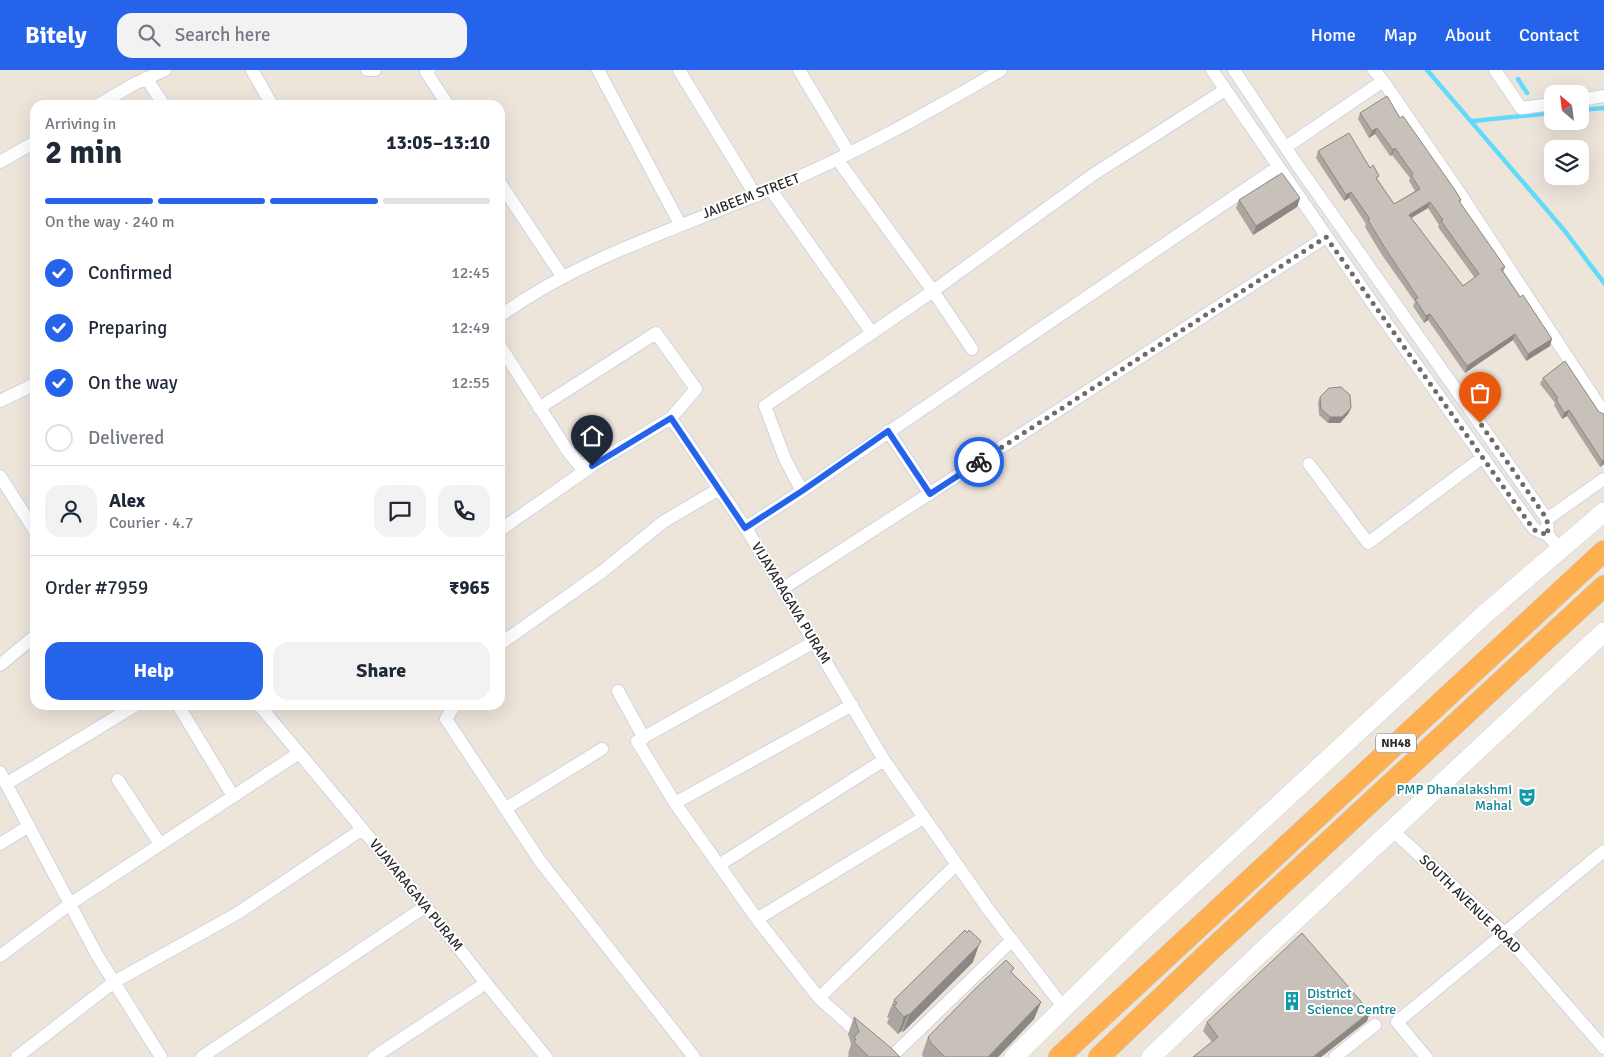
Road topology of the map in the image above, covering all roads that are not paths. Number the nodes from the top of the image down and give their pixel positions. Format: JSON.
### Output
{"nodes":[{"id":1,"x":165,"y":70,"type":"edge"},
{"id":2,"x":252,"y":70,"type":"edge"},
{"id":3,"x":367,"y":70,"type":"edge"},
{"id":4,"x":375,"y":70,"type":"edge"},
{"id":5,"x":429,"y":70,"type":"edge"},
{"id":6,"x":598,"y":70,"type":"edge"},
{"id":7,"x":679,"y":70,"type":"edge"},
{"id":8,"x":799,"y":70,"type":"edge"},
{"id":9,"x":1001,"y":70,"type":"edge"},
{"id":10,"x":1212,"y":70,"type":"edge"},
{"id":11,"x":1234,"y":70,"type":"edge"},
{"id":12,"x":1374,"y":70,"type":"edge"},
{"id":13,"x":1495,"y":70,"type":"edge"},
{"id":14,"x":146,"y":78,"type":"junction"},
{"id":15,"x":1383,"y":81,"type":"junction"},
{"id":16,"x":1225,"y":90,"type":"junction"},
{"id":17,"x":1604,"y":96,"type":"edge"},
{"id":18,"x":1589,"y":98,"type":"edge"},
{"id":19,"x":107,"y":100,"type":"edge"},
{"id":20,"x":161,"y":100,"type":"edge"},
{"id":21,"x":269,"y":100,"type":"edge"},
{"id":22,"x":445,"y":100,"type":"edge"},
{"id":23,"x":1544,"y":105,"type":"edge"},
{"id":24,"x":30,"y":145,"type":"edge"},
{"id":25,"x":1286,"y":147,"type":"junction"},
{"id":26,"x":849,"y":153,"type":"junction"},
{"id":27,"x":837,"y":159,"type":"junction"},
{"id":28,"x":0,"y":162,"type":"edge"},
{"id":29,"x":1278,"y":167,"type":"junction"},
{"id":30,"x":505,"y":190,"type":"edge"},
{"id":31,"x":771,"y":190,"type":"junction"},
{"id":32,"x":756,"y":196,"type":"junction"},
{"id":33,"x":680,"y":224,"type":"junction"},
{"id":34,"x":1326,"y":237,"type":"junction"},
{"id":35,"x":562,"y":276,"type":"junction"},
{"id":36,"x":933,"y":291,"type":"junction"},
{"id":37,"x":505,"y":313,"type":"edge"},
{"id":38,"x":872,"y":333,"type":"junction"},
{"id":39,"x":972,"y":349,"type":"dead end"},
{"id":40,"x":505,"y":354,"type":"edge"},
{"id":41,"x":30,"y":386,"type":"edge"},
{"id":42,"x":0,"y":401,"type":"edge"},
{"id":43,"x":539,"y":408,"type":"junction"},
{"id":44,"x":1604,"y":413,"type":"edge"},
{"id":45,"x":671,"y":418,"type":"junction"},
{"id":46,"x":888,"y":431,"type":"junction"},
{"id":47,"x":1483,"y":457,"type":"junction"},
{"id":48,"x":1309,"y":464,"type":"dead end"},
{"id":49,"x":592,"y":466,"type":"junction"},
{"id":50,"x":0,"y":476,"type":"edge"},
{"id":51,"x":1604,"y":479,"type":"edge"},
{"id":52,"x":719,"y":489,"type":"junction"},
{"id":53,"x":802,"y":491,"type":"junction"},
{"id":54,"x":930,"y":494,"type":"junction"},
{"id":55,"x":1604,"y":512,"type":"edge"},
{"id":56,"x":1547,"y":519,"type":"junction"},
{"id":57,"x":30,"y":523,"type":"edge"},
{"id":58,"x":505,"y":525,"type":"edge"},
{"id":59,"x":745,"y":528,"type":"junction"},
{"id":60,"x":1548,"y":535,"type":"junction"},
{"id":61,"x":1604,"y":550,"type":"edge"},
{"id":62,"x":1561,"y":551,"type":"junction"},
{"id":63,"x":1604,"y":586,"type":"edge"},
{"id":64,"x":782,"y":589,"type":"junction"},
{"id":65,"x":1604,"y":632,"type":"edge"},
{"id":66,"x":30,"y":640,"type":"edge"},
{"id":67,"x":505,"y":640,"type":"edge"},
{"id":68,"x":814,"y":642,"type":"junction"},
{"id":69,"x":0,"y":665,"type":"edge"},
{"id":70,"x":618,"y":691,"type":"dead end"},
{"id":71,"x":852,"y":705,"type":"junction"},
{"id":72,"x":128,"y":710,"type":"edge"},
{"id":73,"x":181,"y":710,"type":"edge"},
{"id":74,"x":262,"y":710,"type":"edge"},
{"id":75,"x":452,"y":710,"type":"edge"},
{"id":76,"x":644,"y":738,"type":"junction"},
{"id":77,"x":602,"y":749,"type":"dead end"},
{"id":78,"x":299,"y":753,"type":"junction"},
{"id":79,"x":884,"y":760,"type":"junction"},
{"id":80,"x":0,"y":772,"type":"edge"},
{"id":81,"x":118,"y":780,"type":"dead end"},
{"id":82,"x":6,"y":784,"type":"junction"},
{"id":83,"x":233,"y":796,"type":"junction"},
{"id":84,"x":675,"y":803,"type":"junction"},
{"id":85,"x":506,"y":809,"type":"junction"},
{"id":86,"x":922,"y":818,"type":"junction"},
{"id":87,"x":29,"y":826,"type":"junction"},
{"id":88,"x":361,"y":830,"type":"junction"},
{"id":89,"x":1392,"y":830,"type":"junction"},
{"id":90,"x":0,"y":844,"type":"edge"},
{"id":91,"x":160,"y":844,"type":"junction"},
{"id":92,"x":1604,"y":851,"type":"edge"},
{"id":93,"x":719,"y":865,"type":"junction"},
{"id":94,"x":956,"y":865,"type":"junction"},
{"id":95,"x":70,"y":904,"type":"junction"},
{"id":96,"x":426,"y":906,"type":"junction"},
{"id":97,"x":757,"y":919,"type":"junction"},
{"id":98,"x":1504,"y":932,"type":"junction"},
{"id":99,"x":1012,"y":940,"type":"junction"},
{"id":100,"x":0,"y":956,"type":"edge"},
{"id":101,"x":114,"y":982,"type":"junction"},
{"id":102,"x":486,"y":984,"type":"junction"},
{"id":103,"x":819,"y":998,"type":"junction"},
{"id":104,"x":1064,"y":1008,"type":"junction"},
{"id":105,"x":1375,"y":1025,"type":"dead end"},
{"id":106,"x":1604,"y":1048,"type":"edge"},
{"id":107,"x":17,"y":1057,"type":"edge"},
{"id":108,"x":161,"y":1057,"type":"edge"},
{"id":109,"x":202,"y":1057,"type":"edge"},
{"id":110,"x":374,"y":1057,"type":"edge"},
{"id":111,"x":546,"y":1057,"type":"edge"},
{"id":112,"x":694,"y":1057,"type":"edge"},
{"id":113,"x":884,"y":1057,"type":"edge"},
{"id":114,"x":891,"y":1057,"type":"edge"},
{"id":115,"x":1014,"y":1057,"type":"edge"},
{"id":116,"x":1059,"y":1057,"type":"edge"},
{"id":117,"x":1099,"y":1057,"type":"edge"},
{"id":118,"x":1151,"y":1057,"type":"edge"},
{"id":119,"x":1335,"y":1057,"type":"edge"},
{"id":120,"x":1426,"y":1057,"type":"edge"}],
"edges":[{"from":1,"to":14,"type":"street"},
{"from":2,"to":21,"type":"street"},
{"from":3,"to":4,"type":"street"},
{"from":5,"to":22,"type":"street"},
{"from":6,"to":33,"type":"street"},
{"from":7,"to":32,"type":"street"},
{"from":8,"to":26,"type":"street"},
{"from":9,"to":26,"type":"street","name":"JAIBEEM STREET"},
{"from":10,"to":16,"type":"street"},
{"from":11,"to":25,"type":"street"},
{"from":12,"to":15,"type":"street"},
{"from":13,"to":23,"type":"street"},
{"from":14,"to":19,"type":"street"},
{"from":14,"to":20,"type":"street"},
{"from":15,"to":25,"type":"street"},
{"from":15,"to":44,"type":"street"},
{"from":16,"to":29,"type":"street"},
{"from":16,"to":36,"type":"street"},
{"from":17,"to":18,"type":"street"},
{"from":24,"to":28,"type":"street"},
{"from":25,"to":56,"type":"street"},
{"from":26,"to":27,"type":"street","name":"JAIBEEM STREET"},
{"from":27,"to":31,"type":"street","name":"JAIBEEM STREET"},
{"from":27,"to":36,"type":"street"},
{"from":29,"to":34,"type":"street"},
{"from":29,"to":46,"type":"street"},
{"from":30,"to":35,"type":"street"},
{"from":31,"to":32,"type":"street","name":"JAIBEEM STREET"},
{"from":31,"to":38,"type":"street"},
{"from":32,"to":33,"type":"street","name":"JAIBEEM STREET"},
{"from":33,"to":35,"type":"street","name":"JAIBEEM STREET"},
{"from":34,"to":47,"type":"street"},
{"from":34,"to":54,"type":"street"},
{"from":35,"to":37,"type":"street","name":"JAIBEEM STREET"},
{"from":36,"to":38,"type":"street"},
{"from":36,"to":39,"type":"street"},
{"from":38,"to":53,"type":"street"},
{"from":40,"to":43,"type":"street"},
{"from":41,"to":42,"type":"street"},
{"from":43,"to":45,"type":"street"},
{"from":43,"to":49,"type":"street"},
{"from":45,"to":49,"type":"street"},
{"from":45,"to":52,"type":"street","name":"VIJAYARAGAVA PURAM"},
{"from":46,"to":53,"type":"street"},
{"from":46,"to":54,"type":"street"},
{"from":47,"to":48,"type":"street"},
{"from":47,"to":60,"type":"street"},
{"from":49,"to":58,"type":"street"},
{"from":50,"to":57,"type":"street"},
{"from":51,"to":56,"type":"street"},
{"from":52,"to":59,"type":"street","name":"VIJAYARAGAVA PURAM"},
{"from":52,"to":67,"type":"street"},
{"from":53,"to":59,"type":"street"},
{"from":54,"to":64,"type":"street"},
{"from":55,"to":62,"type":"main road"},
{"from":56,"to":60,"type":"street"},
{"from":59,"to":64,"type":"street","name":"VIJAYARAGAVA PURAM"},
{"from":60,"to":62,"type":"street"},
{"from":61,"to":116,"type":"highway","number":"NH48"},
{"from":62,"to":104,"type":"main road"},
{"from":63,"to":117,"type":"highway","number":"NH48"},
{"from":64,"to":68,"type":"street","name":"VIJAYARAGAVA PURAM"},
{"from":65,"to":89,"type":"main road"},
{"from":66,"to":69,"type":"street"},
{"from":68,"to":71,"type":"street","name":"VIJAYARAGAVA PURAM"},
{"from":68,"to":76,"type":"street"},
{"from":70,"to":76,"type":"street"},
{"from":71,"to":79,"type":"street","name":"VIJAYARAGAVA PURAM"},
{"from":71,"to":84,"type":"street"},
{"from":72,"to":82,"type":"street"},
{"from":73,"to":83,"type":"street"},
{"from":74,"to":78,"type":"street","name":"VIJAYARAGAVA PURAM"},
{"from":75,"to":85,"type":"street"},
{"from":76,"to":84,"type":"street"},
{"from":77,"to":85,"type":"street"},
{"from":78,"to":83,"type":"street"},
{"from":78,"to":88,"type":"street","name":"VIJAYARAGAVA PURAM"},
{"from":79,"to":86,"type":"street","name":"VIJAYARAGAVA PURAM"},
{"from":79,"to":93,"type":"street"},
{"from":80,"to":82,"type":"street"},
{"from":81,"to":91,"type":"street"},
{"from":82,"to":87,"type":"street"},
{"from":83,"to":91,"type":"street"},
{"from":84,"to":93,"type":"street"},
{"from":85,"to":112,"type":"street"},
{"from":86,"to":94,"type":"street","name":"VIJAYARAGAVA PURAM"},
{"from":86,"to":97,"type":"street"},
{"from":87,"to":90,"type":"street"},
{"from":87,"to":95,"type":"street"},
{"from":88,"to":96,"type":"street","name":"VIJAYARAGAVA PURAM"},
{"from":88,"to":101,"type":"street"},
{"from":89,"to":98,"type":"street","name":"SOUTH AVENUE ROAD"},
{"from":89,"to":118,"type":"main road"},
{"from":91,"to":95,"type":"street"},
{"from":92,"to":98,"type":"street"},
{"from":93,"to":97,"type":"street"},
{"from":94,"to":99,"type":"street","name":"VIJAYARAGAVA PURAM"},
{"from":94,"to":103,"type":"street"},
{"from":95,"to":100,"type":"street"},
{"from":95,"to":101,"type":"street"},
{"from":96,"to":102,"type":"street","name":"VIJAYARAGAVA PURAM"},
{"from":96,"to":109,"type":"street"},
{"from":97,"to":103,"type":"street"},
{"from":98,"to":106,"type":"street","name":"SOUTH AVENUE ROAD"},
{"from":98,"to":120,"type":"street"},
{"from":99,"to":104,"type":"street","name":"VIJAYARAGAVA PURAM"},
{"from":99,"to":114,"type":"street"},
{"from":101,"to":107,"type":"street"},
{"from":101,"to":108,"type":"street"},
{"from":102,"to":110,"type":"street"},
{"from":102,"to":111,"type":"street","name":"VIJAYARAGAVA PURAM"},
{"from":103,"to":113,"type":"street"},
{"from":104,"to":115,"type":"main road"},
{"from":105,"to":119,"type":"street"}]}
